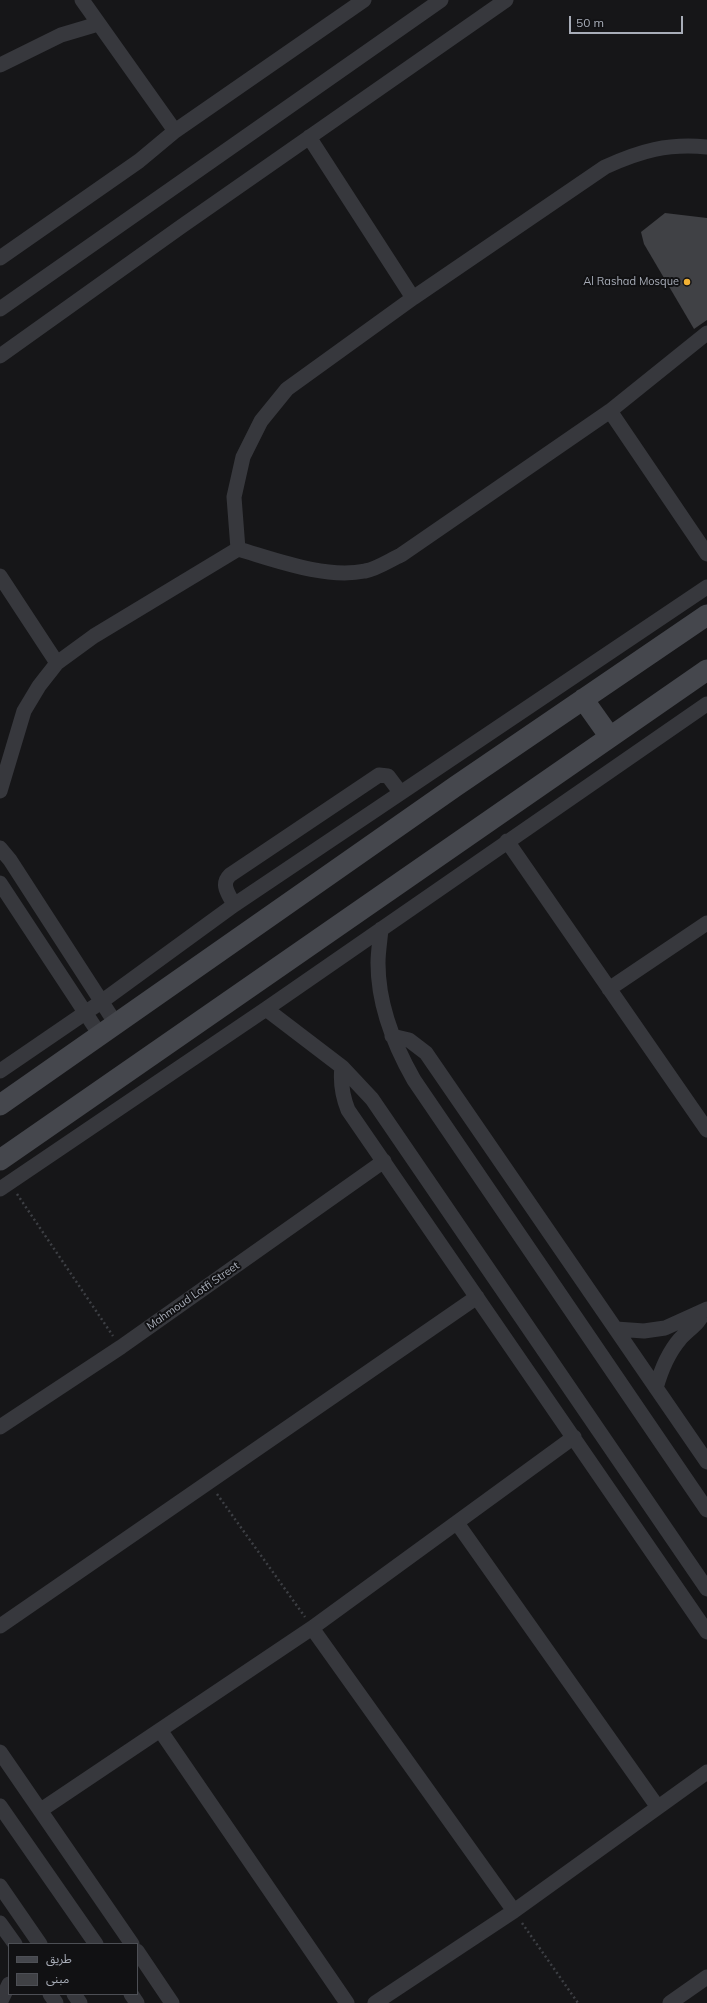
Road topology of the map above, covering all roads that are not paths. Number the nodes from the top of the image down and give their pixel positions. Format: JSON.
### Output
{"nodes":[{"id":1,"x":82,"y":0,"type":"edge"},
{"id":2,"x":364,"y":0,"type":"edge"},
{"id":3,"x":440,"y":0,"type":"edge"},
{"id":4,"x":506,"y":0,"type":"edge"},
{"id":5,"x":98,"y":24,"type":"junction"},
{"id":6,"x":0,"y":65,"type":"edge"},
{"id":7,"x":176,"y":131,"type":"junction"},
{"id":8,"x":309,"y":137,"type":"junction"},
{"id":9,"x":707,"y":147,"type":"edge"},
{"id":10,"x":0,"y":258,"type":"edge"},
{"id":11,"x":413,"y":298,"type":"junction"},
{"id":12,"x":0,"y":309,"type":"edge"},
{"id":13,"x":707,"y":333,"type":"edge"},
{"id":14,"x":0,"y":356,"type":"edge"},
{"id":15,"x":610,"y":411,"type":"junction"},
{"id":16,"x":238,"y":550,"type":"junction"},
{"id":17,"x":707,"y":554,"type":"edge"},
{"id":18,"x":0,"y":576,"type":"edge"},
{"id":19,"x":707,"y":587,"type":"edge"},
{"id":20,"x":707,"y":615,"type":"edge"},
{"id":21,"x":57,"y":663,"type":"junction"},
{"id":22,"x":707,"y":670,"type":"edge"},
{"id":23,"x":583,"y":699,"type":"junction"},
{"id":24,"x":707,"y":704,"type":"edge"},
{"id":25,"x":610,"y":737,"type":"junction"},
{"id":26,"x":0,"y":791,"type":"edge"},
{"id":27,"x":400,"y":792,"type":"junction"},
{"id":28,"x":508,"y":841,"type":"junction"},
{"id":29,"x":0,"y":848,"type":"edge"},
{"id":30,"x":0,"y":883,"type":"edge"},
{"id":31,"x":234,"y":904,"type":"junction"},
{"id":32,"x":707,"y":923,"type":"edge"},
{"id":33,"x":381,"y":930,"type":"junction"},
{"id":34,"x":609,"y":989,"type":"junction"},
{"id":35,"x":101,"y":1002,"type":"junction"},
{"id":36,"x":266,"y":1009,"type":"junction"},
{"id":37,"x":85,"y":1013,"type":"junction"},
{"id":38,"x":108,"y":1030,"type":"junction"},
{"id":39,"x":392,"y":1036,"type":"junction"},
{"id":40,"x":342,"y":1067,"type":"junction"},
{"id":41,"x":0,"y":1071,"type":"edge"},
{"id":42,"x":0,"y":1106,"type":"edge"},
{"id":43,"x":707,"y":1130,"type":"edge"},
{"id":44,"x":0,"y":1160,"type":"edge"},
{"id":45,"x":384,"y":1162,"type":"junction"},
{"id":46,"x":5,"y":1185,"type":"edge"},
{"id":47,"x":477,"y":1297,"type":"junction"},
{"id":48,"x":706,"y":1310,"type":"edge"},
{"id":49,"x":616,"y":1329,"type":"junction"},
{"id":50,"x":656,"y":1388,"type":"junction"},
{"id":51,"x":0,"y":1427,"type":"edge"},
{"id":52,"x":574,"y":1437,"type":"junction"},
{"id":53,"x":707,"y":1461,"type":"edge"},
{"id":54,"x":707,"y":1510,"type":"edge"},
{"id":55,"x":456,"y":1523,"type":"junction"},
{"id":56,"x":707,"y":1589,"type":"edge"},
{"id":57,"x":0,"y":1626,"type":"edge"},
{"id":58,"x":312,"y":1628,"type":"junction"},
{"id":59,"x":707,"y":1632,"type":"edge"},
{"id":60,"x":160,"y":1730,"type":"junction"},
{"id":61,"x":0,"y":1752,"type":"edge"},
{"id":62,"x":707,"y":1772,"type":"edge"},
{"id":63,"x":0,"y":1806,"type":"edge"},
{"id":64,"x":657,"y":1806,"type":"junction"},
{"id":65,"x":41,"y":1810,"type":"junction"},
{"id":66,"x":0,"y":1886,"type":"edge"},
{"id":67,"x":514,"y":1910,"type":"junction"},
{"id":68,"x":0,"y":1923,"type":"edge"},
{"id":69,"x":14,"y":1943,"type":"edge"},
{"id":70,"x":39,"y":1943,"type":"edge"},
{"id":71,"x":95,"y":1943,"type":"edge"},
{"id":72,"x":131,"y":1943,"type":"edge"},
{"id":73,"x":138,"y":1952,"type":"edge"},
{"id":74,"x":707,"y":1977,"type":"edge"},
{"id":75,"x":8,"y":1986,"type":"edge"},
{"id":76,"x":0,"y":2003,"type":"edge"},
{"id":77,"x":172,"y":2003,"type":"edge"},
{"id":78,"x":347,"y":2003,"type":"edge"},
{"id":79,"x":375,"y":2003,"type":"edge"},
{"id":80,"x":670,"y":2003,"type":"edge"}],
"edges":[{"from":1,"to":5,"type":"street"},
{"from":2,"to":7,"type":"street"},
{"from":3,"to":12,"type":"street"},
{"from":4,"to":8,"type":"street"},
{"from":5,"to":6,"type":"street"},
{"from":5,"to":7,"type":"street"},
{"from":7,"to":10,"type":"street"},
{"from":8,"to":11,"type":"street"},
{"from":8,"to":14,"type":"street"},
{"from":9,"to":11,"type":"street"},
{"from":11,"to":16,"type":"street"},
{"from":13,"to":15,"type":"street"},
{"from":15,"to":16,"type":"street"},
{"from":15,"to":17,"type":"street"},
{"from":16,"to":21,"type":"street"},
{"from":18,"to":21,"type":"street"},
{"from":19,"to":27,"type":"street"},
{"from":20,"to":23,"type":"street"},
{"from":21,"to":26,"type":"street"},
{"from":22,"to":25,"type":"street"},
{"from":23,"to":25,"type":"street"},
{"from":23,"to":38,"type":"street"},
{"from":24,"to":28,"type":"street"},
{"from":25,"to":44,"type":"street"},
{"from":27,"to":31,"type":"street"},
{"from":27,"to":31,"type":"street"},
{"from":28,"to":33,"type":"street"},
{"from":28,"to":34,"type":"street"},
{"from":29,"to":35,"type":"street"},
{"from":30,"to":37,"type":"street"},
{"from":31,"to":35,"type":"street"},
{"from":32,"to":34,"type":"street"},
{"from":33,"to":36,"type":"street"},
{"from":33,"to":39,"type":"street"},
{"from":34,"to":43,"type":"street"},
{"from":35,"to":37,"type":"street"},
{"from":35,"to":38,"type":"street"},
{"from":36,"to":40,"type":"street"},
{"from":36,"to":46,"type":"street"},
{"from":37,"to":38,"type":"street"},
{"from":37,"to":41,"type":"street"},
{"from":38,"to":42,"type":"street"},
{"from":39,"to":49,"type":"street"},
{"from":39,"to":54,"type":"street"},
{"from":40,"to":45,"type":"street"},
{"from":40,"to":56,"type":"street"},
{"from":45,"to":47,"type":"street"},
{"from":45,"to":51,"type":"street","name":"Mahmoud Lotfi Street"},
{"from":47,"to":52,"type":"street"},
{"from":47,"to":57,"type":"street"},
{"from":48,"to":49,"type":"street"},
{"from":48,"to":50,"type":"street"},
{"from":49,"to":50,"type":"street"},
{"from":50,"to":53,"type":"street"},
{"from":52,"to":55,"type":"street"},
{"from":52,"to":59,"type":"street"},
{"from":55,"to":58,"type":"street"},
{"from":55,"to":64,"type":"street"},
{"from":58,"to":60,"type":"street"},
{"from":58,"to":67,"type":"street"},
{"from":60,"to":65,"type":"street"},
{"from":60,"to":78,"type":"street"},
{"from":61,"to":65,"type":"street"},
{"from":62,"to":64,"type":"street"},
{"from":63,"to":71,"type":"street"},
{"from":64,"to":67,"type":"street"},
{"from":65,"to":72,"type":"street"},
{"from":66,"to":70,"type":"street"},
{"from":67,"to":79,"type":"street"},
{"from":68,"to":69,"type":"street"},
{"from":73,"to":77,"type":"street"},
{"from":74,"to":80,"type":"street"},
{"from":75,"to":76,"type":"street"}]}
